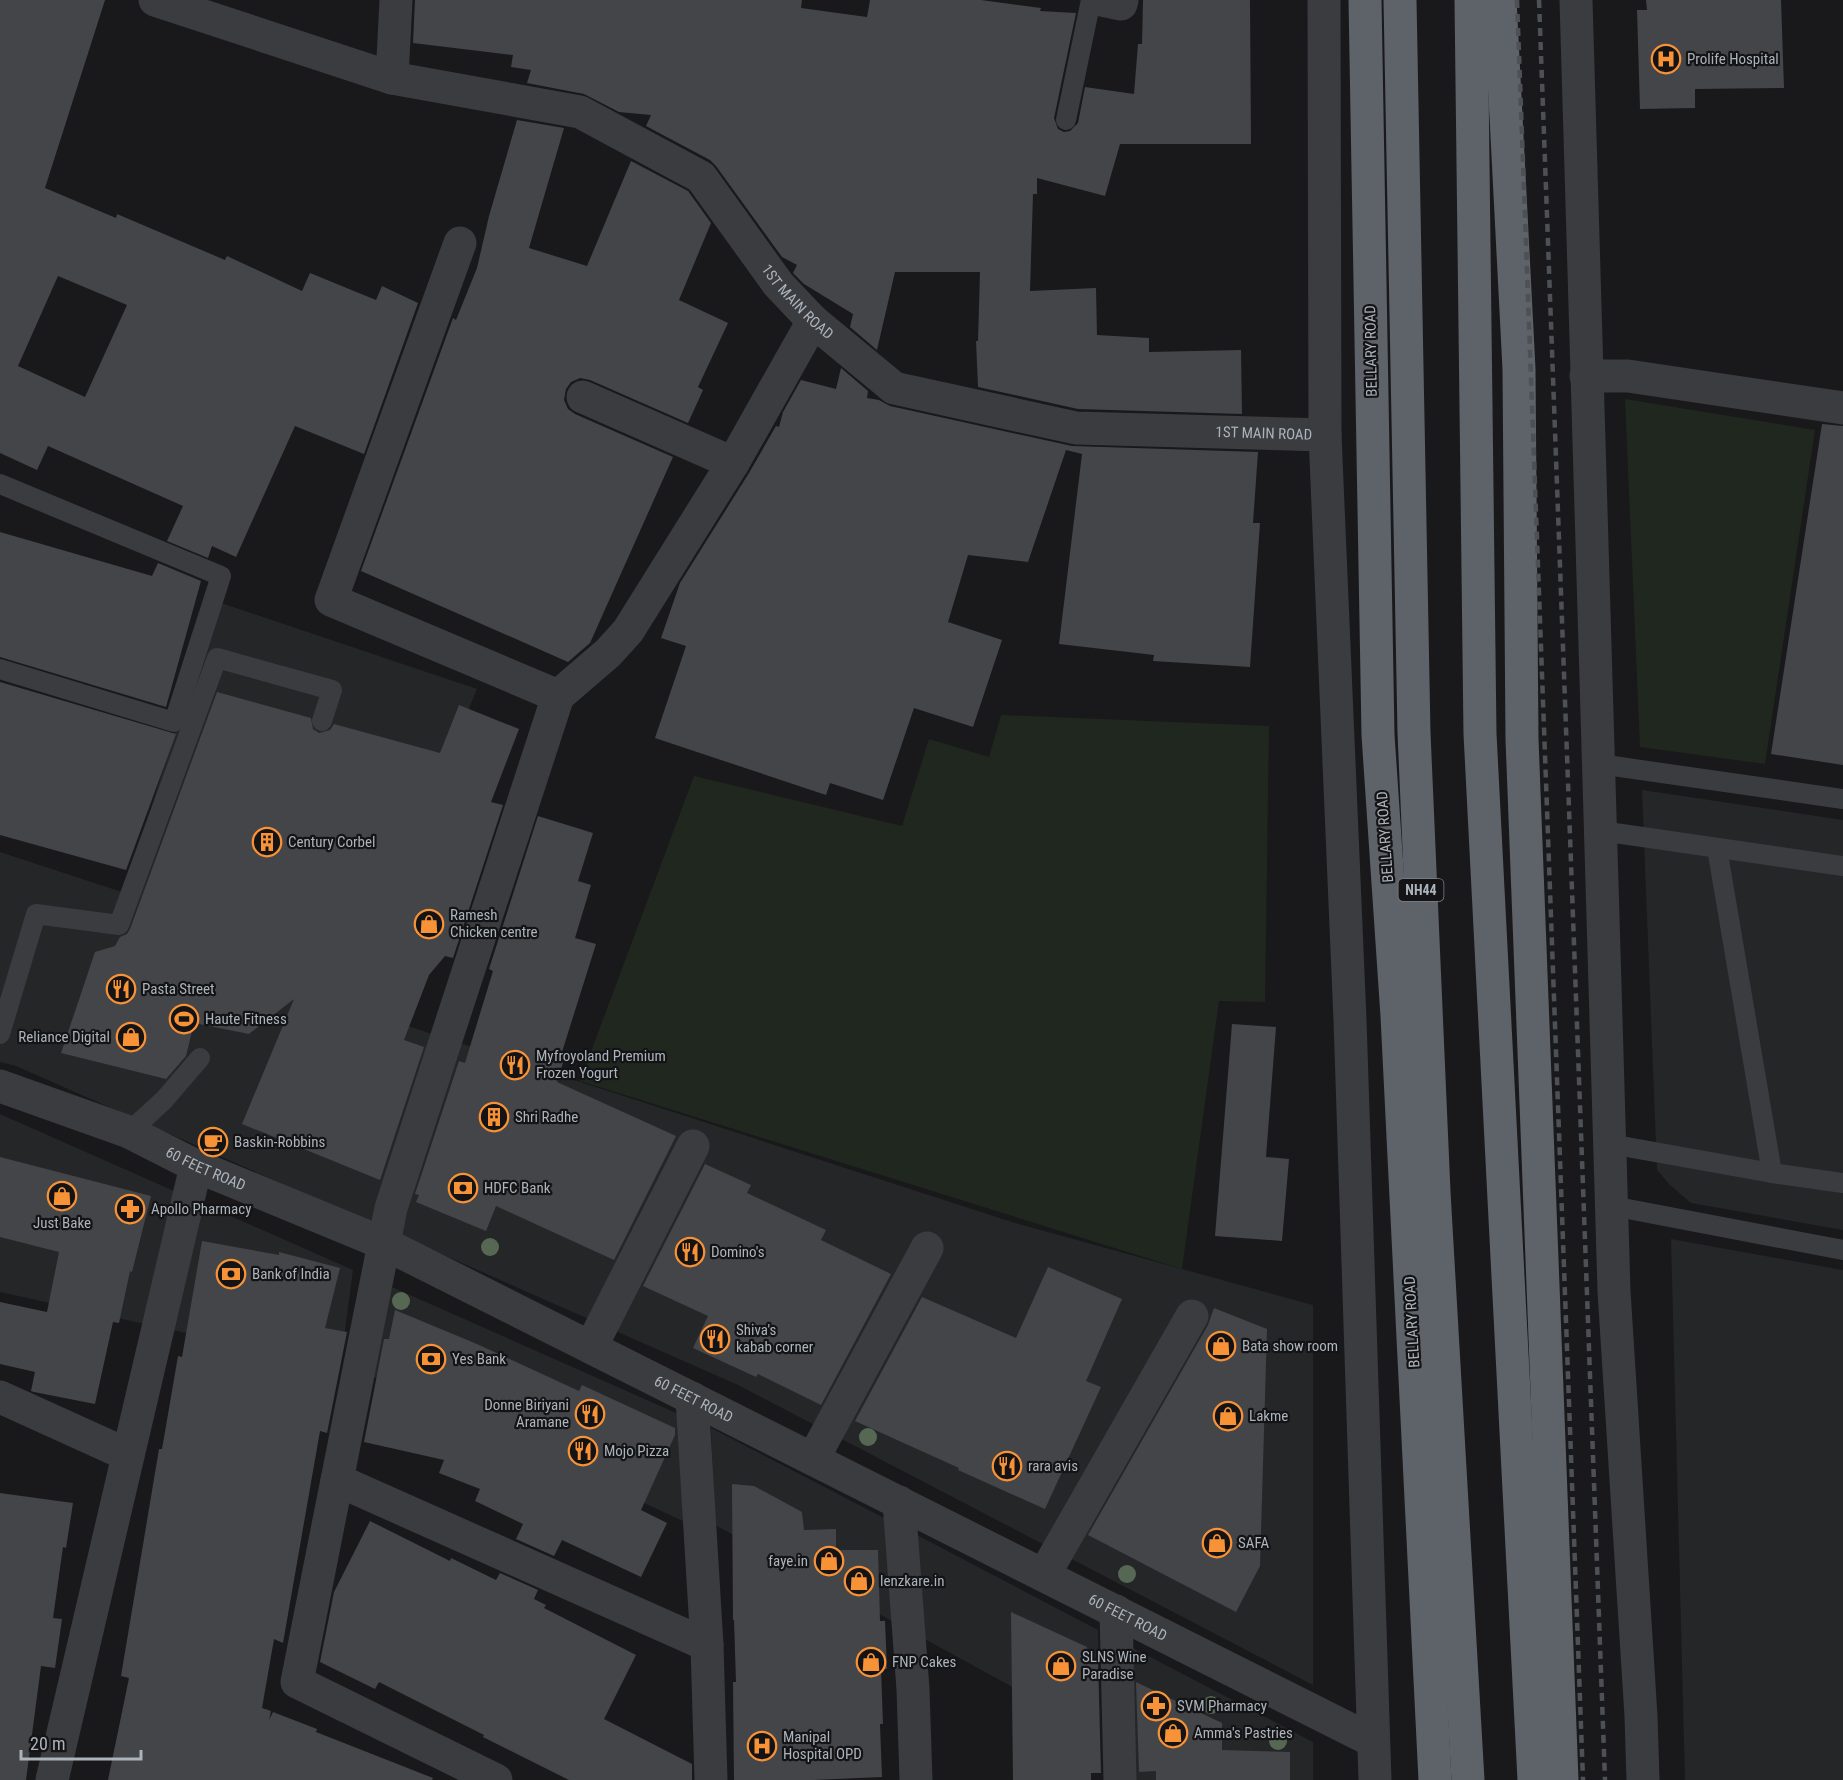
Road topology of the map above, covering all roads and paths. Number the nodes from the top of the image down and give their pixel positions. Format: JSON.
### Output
{"nodes":[{"id":1,"x":155,"y":0,"type":"edge"},
{"id":2,"x":396,"y":0,"type":"edge"},
{"id":3,"x":1091,"y":0,"type":"edge"},
{"id":4,"x":1102,"y":0,"type":"edge"},
{"id":5,"x":1122,"y":0,"type":"edge"},
{"id":6,"x":1324,"y":0,"type":"edge"},
{"id":7,"x":1365,"y":0,"type":"edge"},
{"id":8,"x":1400,"y":0,"type":"edge"},
{"id":9,"x":1471,"y":0,"type":"edge"},
{"id":10,"x":1500,"y":0,"type":"edge"},
{"id":11,"x":1576,"y":0,"type":"edge"},
{"id":12,"x":392,"y":78,"type":"junction"},
{"id":13,"x":1066,"y":120,"type":"dead end"},
{"id":14,"x":460,"y":243,"type":"dead end"},
{"id":15,"x":813,"y":321,"type":"junction"},
{"id":16,"x":1586,"y":376,"type":"junction"},
{"id":17,"x":583,"y":397,"type":"dead end"},
{"id":18,"x":1843,"y":408,"type":"edge"},
{"id":19,"x":1325,"y":435,"type":"junction"},
{"id":20,"x":733,"y":463,"type":"junction"},
{"id":21,"x":0,"y":484,"type":"edge"},
{"id":22,"x":0,"y":669,"type":"edge"},
{"id":23,"x":558,"y":696,"type":"junction"},
{"id":24,"x":322,"y":721,"type":"dead end"},
{"id":25,"x":1599,"y":764,"type":"junction"},
{"id":26,"x":1843,"y":799,"type":"edge"},
{"id":27,"x":1601,"y":831,"type":"junction"},
{"id":28,"x":1717,"y":848,"type":"junction"},
{"id":29,"x":1843,"y":866,"type":"edge"},
{"id":30,"x":0,"y":1034,"type":"edge"},
{"id":31,"x":200,"y":1058,"type":"dead end"},
{"id":32,"x":0,"y":1086,"type":"edge"},
{"id":33,"x":129,"y":1132,"type":"junction"},
{"id":34,"x":1610,"y":1144,"type":"junction"},
{"id":35,"x":693,"y":1146,"type":"dead end"},
{"id":36,"x":196,"y":1166,"type":"junction"},
{"id":37,"x":1772,"y":1173,"type":"junction"},
{"id":38,"x":1843,"y":1183,"type":"edge"},
{"id":39,"x":1612,"y":1206,"type":"junction"},
{"id":40,"x":385,"y":1244,"type":"junction"},
{"id":41,"x":927,"y":1248,"type":"dead end"},
{"id":42,"x":1843,"y":1250,"type":"edge"},
{"id":43,"x":1192,"y":1316,"type":"dead end"},
{"id":44,"x":591,"y":1347,"type":"junction"},
{"id":45,"x":0,"y":1397,"type":"edge"},
{"id":46,"x":692,"y":1398,"type":"junction"},
{"id":47,"x":128,"y":1455,"type":"junction"},
{"id":48,"x":813,"y":1459,"type":"junction"},
{"id":49,"x":337,"y":1480,"type":"junction"},
{"id":50,"x":899,"y":1502,"type":"junction"},
{"id":51,"x":1044,"y":1575,"type":"junction"},
{"id":52,"x":1116,"y":1611,"type":"junction"},
{"id":53,"x":707,"y":1645,"type":"junction"},
{"id":54,"x":1374,"y":1741,"type":"junction"},
{"id":55,"x":52,"y":1780,"type":"edge"},
{"id":56,"x":496,"y":1780,"type":"edge"},
{"id":57,"x":711,"y":1780,"type":"edge"},
{"id":58,"x":916,"y":1780,"type":"edge"},
{"id":59,"x":1120,"y":1780,"type":"edge"},
{"id":60,"x":1375,"y":1780,"type":"edge"},
{"id":61,"x":1435,"y":1780,"type":"edge"},
{"id":62,"x":1468,"y":1780,"type":"edge"},
{"id":63,"x":1534,"y":1780,"type":"edge"},
{"id":64,"x":1562,"y":1780,"type":"edge"},
{"id":65,"x":1642,"y":1780,"type":"edge"}],
"edges":[{"from":1,"to":12,"type":"street","name":"1ST MAIN ROAD"},
{"from":2,"to":12,"type":"street"},
{"from":3,"to":13,"type":"lane"},
{"from":4,"to":5,"type":"street"},
{"from":6,"to":19,"type":"street"},
{"from":7,"to":61,"type":"highway","name":"BELLARY ROAD"},
{"from":8,"to":62,"type":"highway","name":"BELLARY ROAD","number":"NH44"},
{"from":9,"to":63,"type":"highway"},
{"from":10,"to":64,"type":"highway"},
{"from":11,"to":16,"type":"street"},
{"from":12,"to":15,"type":"street","name":"1ST MAIN ROAD"},
{"from":14,"to":23,"type":"street"},
{"from":15,"to":19,"type":"street","name":"1ST MAIN ROAD"},
{"from":15,"to":20,"type":"street"},
{"from":16,"to":18,"type":"street"},
{"from":16,"to":25,"type":"street"},
{"from":17,"to":20,"type":"street"},
{"from":19,"to":54,"type":"street"},
{"from":20,"to":23,"type":"street"},
{"from":21,"to":22,"type":"lane"},
{"from":23,"to":40,"type":"street"},
{"from":24,"to":30,"type":"lane"},
{"from":25,"to":26,"type":"lane"},
{"from":25,"to":27,"type":"street"},
{"from":27,"to":28,"type":"lane"},
{"from":27,"to":34,"type":"street"},
{"from":28,"to":29,"type":"lane"},
{"from":28,"to":37,"type":"lane"},
{"from":31,"to":33,"type":"lane"},
{"from":32,"to":33,"type":"street","name":"60 FEET ROAD"},
{"from":33,"to":36,"type":"street","name":"60 FEET ROAD"},
{"from":34,"to":37,"type":"lane"},
{"from":34,"to":39,"type":"street"},
{"from":35,"to":44,"type":"street"},
{"from":36,"to":40,"type":"street","name":"60 FEET ROAD"},
{"from":36,"to":47,"type":"street"},
{"from":37,"to":38,"type":"lane"},
{"from":39,"to":42,"type":"lane"},
{"from":39,"to":65,"type":"street"},
{"from":40,"to":44,"type":"street","name":"60 FEET ROAD"},
{"from":40,"to":49,"type":"street"},
{"from":41,"to":48,"type":"street"},
{"from":43,"to":51,"type":"street"},
{"from":44,"to":46,"type":"street","name":"60 FEET ROAD"},
{"from":45,"to":47,"type":"street"},
{"from":46,"to":48,"type":"street","name":"60 FEET ROAD"},
{"from":46,"to":53,"type":"street"},
{"from":47,"to":55,"type":"street"},
{"from":48,"to":50,"type":"street","name":"60 FEET ROAD"},
{"from":49,"to":53,"type":"street"},
{"from":49,"to":56,"type":"street"},
{"from":50,"to":51,"type":"street","name":"60 FEET ROAD"},
{"from":50,"to":58,"type":"street"},
{"from":51,"to":52,"type":"street","name":"60 FEET ROAD"},
{"from":52,"to":54,"type":"street","name":"60 FEET ROAD"},
{"from":52,"to":59,"type":"street"},
{"from":53,"to":57,"type":"street"},
{"from":54,"to":60,"type":"street"}]}
